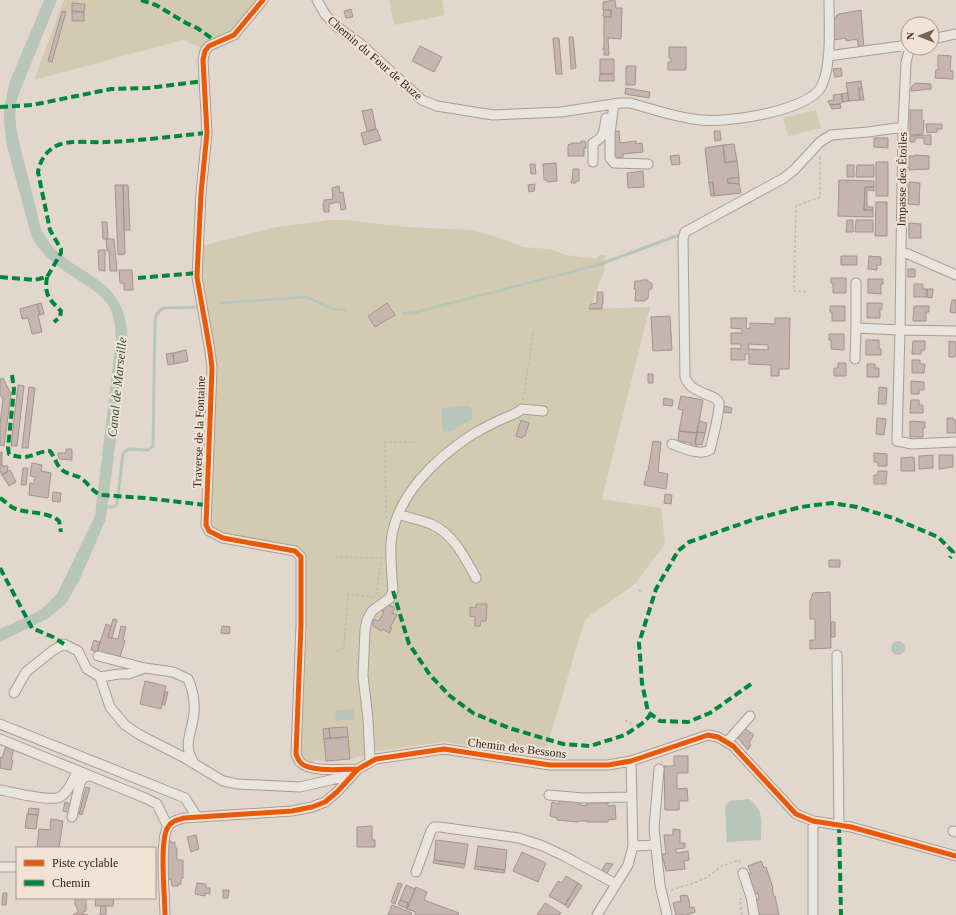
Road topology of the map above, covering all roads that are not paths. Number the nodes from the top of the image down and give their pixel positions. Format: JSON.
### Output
{"nodes":[{"id":1,"x":263,"y":0,"type":"edge"},
{"id":2,"x":318,"y":0,"type":"edge"},
{"id":3,"x":830,"y":0,"type":"edge"},
{"id":4,"x":956,"y":34,"type":"edge"},
{"id":5,"x":940,"y":37,"type":"edge"},
{"id":6,"x":900,"y":46,"type":"edge"},
{"id":7,"x":828,"y":56,"type":"junction"},
{"id":8,"x":908,"y":56,"type":"edge"},
{"id":9,"x":611,"y":105,"type":"junction"},
{"id":10,"x":903,"y":127,"type":"junction"},
{"id":11,"x":593,"y":162,"type":"dead end"},
{"id":12,"x":648,"y":164,"type":"dead end"},
{"id":13,"x":901,"y":251,"type":"junction"},
{"id":14,"x":956,"y":275,"type":"edge"},
{"id":15,"x":856,"y":283,"type":"dead end"},
{"id":16,"x":856,"y":328,"type":"junction"},
{"id":17,"x":900,"y":330,"type":"junction"},
{"id":18,"x":956,"y":331,"type":"edge"},
{"id":19,"x":855,"y":359,"type":"dead end"},
{"id":20,"x":543,"y":411,"type":"dead end"},
{"id":21,"x":956,"y":442,"type":"edge"},
{"id":22,"x":672,"y":444,"type":"dead end"},
{"id":23,"x":398,"y":514,"type":"junction"},
{"id":24,"x":476,"y":578,"type":"dead end"},
{"id":25,"x":837,"y":655,"type":"dead end"},
{"id":26,"x":98,"y":656,"type":"dead end"},
{"id":27,"x":145,"y":668,"type":"junction"},
{"id":28,"x":100,"y":677,"type":"junction"},
{"id":29,"x":14,"y":693,"type":"dead end"},
{"id":30,"x":750,"y":716,"type":"dead end"},
{"id":31,"x":0,"y":724,"type":"edge"},
{"id":32,"x":0,"y":739,"type":"edge"},
{"id":33,"x":727,"y":742,"type":"junction"},
{"id":34,"x":631,"y":761,"type":"junction"},
{"id":35,"x":370,"y":762,"type":"junction"},
{"id":36,"x":196,"y":766,"type":"junction"},
{"id":37,"x":659,"y":769,"type":"dead end"},
{"id":38,"x":77,"y":771,"type":"junction"},
{"id":39,"x":355,"y":772,"type":"junction"},
{"id":40,"x":91,"y":776,"type":"junction"},
{"id":41,"x":0,"y":790,"type":"edge"},
{"id":42,"x":549,"y":795,"type":"dead end"},
{"id":43,"x":631,"y":797,"type":"junction"},
{"id":44,"x":72,"y":817,"type":"dead end"},
{"id":45,"x":197,"y":817,"type":"junction"},
{"id":46,"x":812,"y":821,"type":"junction"},
{"id":47,"x":839,"y":826,"type":"junction"},
{"id":48,"x":168,"y":827,"type":"junction"},
{"id":49,"x":656,"y":845,"type":"junction"},
{"id":50,"x":633,"y":846,"type":"junction"},
{"id":51,"x":956,"y":856,"type":"edge"},
{"id":52,"x":159,"y":863,"type":"edge"},
{"id":53,"x":0,"y":867,"type":"edge"},
{"id":54,"x":16,"y":867,"type":"edge"},
{"id":55,"x":416,"y":872,"type":"dead end"},
{"id":56,"x":743,"y":873,"type":"road end"},
{"id":57,"x":616,"y":884,"type":"junction"},
{"id":58,"x":166,"y":915,"type":"edge"},
{"id":59,"x":597,"y":915,"type":"edge"},
{"id":60,"x":667,"y":915,"type":"edge"},
{"id":61,"x":754,"y":915,"type":"edge"},
{"id":62,"x":813,"y":915,"type":"edge"}],
"edges":[{"from":1,"to":39,"type":"street","name":"Traverse de la Fontaine"},
{"from":2,"to":9,"type":"street","name":"Chemin du Four de Buze"},
{"from":3,"to":7,"type":"street"},
{"from":4,"to":5,"type":"street"},
{"from":6,"to":7,"type":"street"},
{"from":7,"to":9,"type":"street","name":"Chemin du Four de Buze"},
{"from":8,"to":10,"type":"street","name":"Impasse des Étoiles"},
{"from":9,"to":11,"type":"street"},
{"from":9,"to":12,"type":"street"},
{"from":10,"to":13,"type":"street","name":"Impasse des Étoiles"},
{"from":10,"to":22,"type":"street"},
{"from":13,"to":14,"type":"street"},
{"from":13,"to":17,"type":"street","name":"Impasse des Étoiles"},
{"from":15,"to":16,"type":"street"},
{"from":16,"to":17,"type":"street"},
{"from":16,"to":19,"type":"street"},
{"from":17,"to":18,"type":"street"},
{"from":17,"to":21,"type":"street","name":"Impasse des Étoiles"},
{"from":20,"to":23,"type":"street"},
{"from":23,"to":24,"type":"street"},
{"from":23,"to":35,"type":"street"},
{"from":25,"to":47,"type":"street"},
{"from":26,"to":27,"type":"street"},
{"from":27,"to":28,"type":"street"},
{"from":27,"to":36,"type":"street"},
{"from":28,"to":29,"type":"street"},
{"from":28,"to":36,"type":"street"},
{"from":30,"to":33,"type":"street"},
{"from":31,"to":45,"type":"street"},
{"from":32,"to":38,"type":"street"},
{"from":33,"to":34,"type":"street","name":"Chemin des Bessons"},
{"from":33,"to":46,"type":"street","name":"Chemin des Bessons"},
{"from":34,"to":35,"type":"street","name":"Chemin des Bessons"},
{"from":34,"to":43,"type":"street"},
{"from":35,"to":39,"type":"street","name":"Chemin des Bessons"},
{"from":36,"to":39,"type":"street"},
{"from":37,"to":49,"type":"street"},
{"from":38,"to":40,"type":"street"},
{"from":38,"to":41,"type":"street"},
{"from":39,"to":45,"type":"street","name":"Chemin des Bessons"},
{"from":40,"to":44,"type":"street"},
{"from":40,"to":48,"type":"street"},
{"from":42,"to":43,"type":"street"},
{"from":43,"to":50,"type":"street"},
{"from":45,"to":48,"type":"street","name":"Chemin des Bessons"},
{"from":46,"to":47,"type":"street","name":"Chemin des Bessons"},
{"from":46,"to":62,"type":"street"},
{"from":47,"to":51,"type":"street","name":"Chemin des Bessons"},
{"from":48,"to":52,"type":"street"},
{"from":49,"to":50,"type":"street"},
{"from":49,"to":60,"type":"street"},
{"from":50,"to":57,"type":"street"},
{"from":52,"to":58,"type":"street"},
{"from":53,"to":54,"type":"street"},
{"from":55,"to":57,"type":"street"},
{"from":56,"to":61,"type":"street"},
{"from":57,"to":59,"type":"street"}]}
